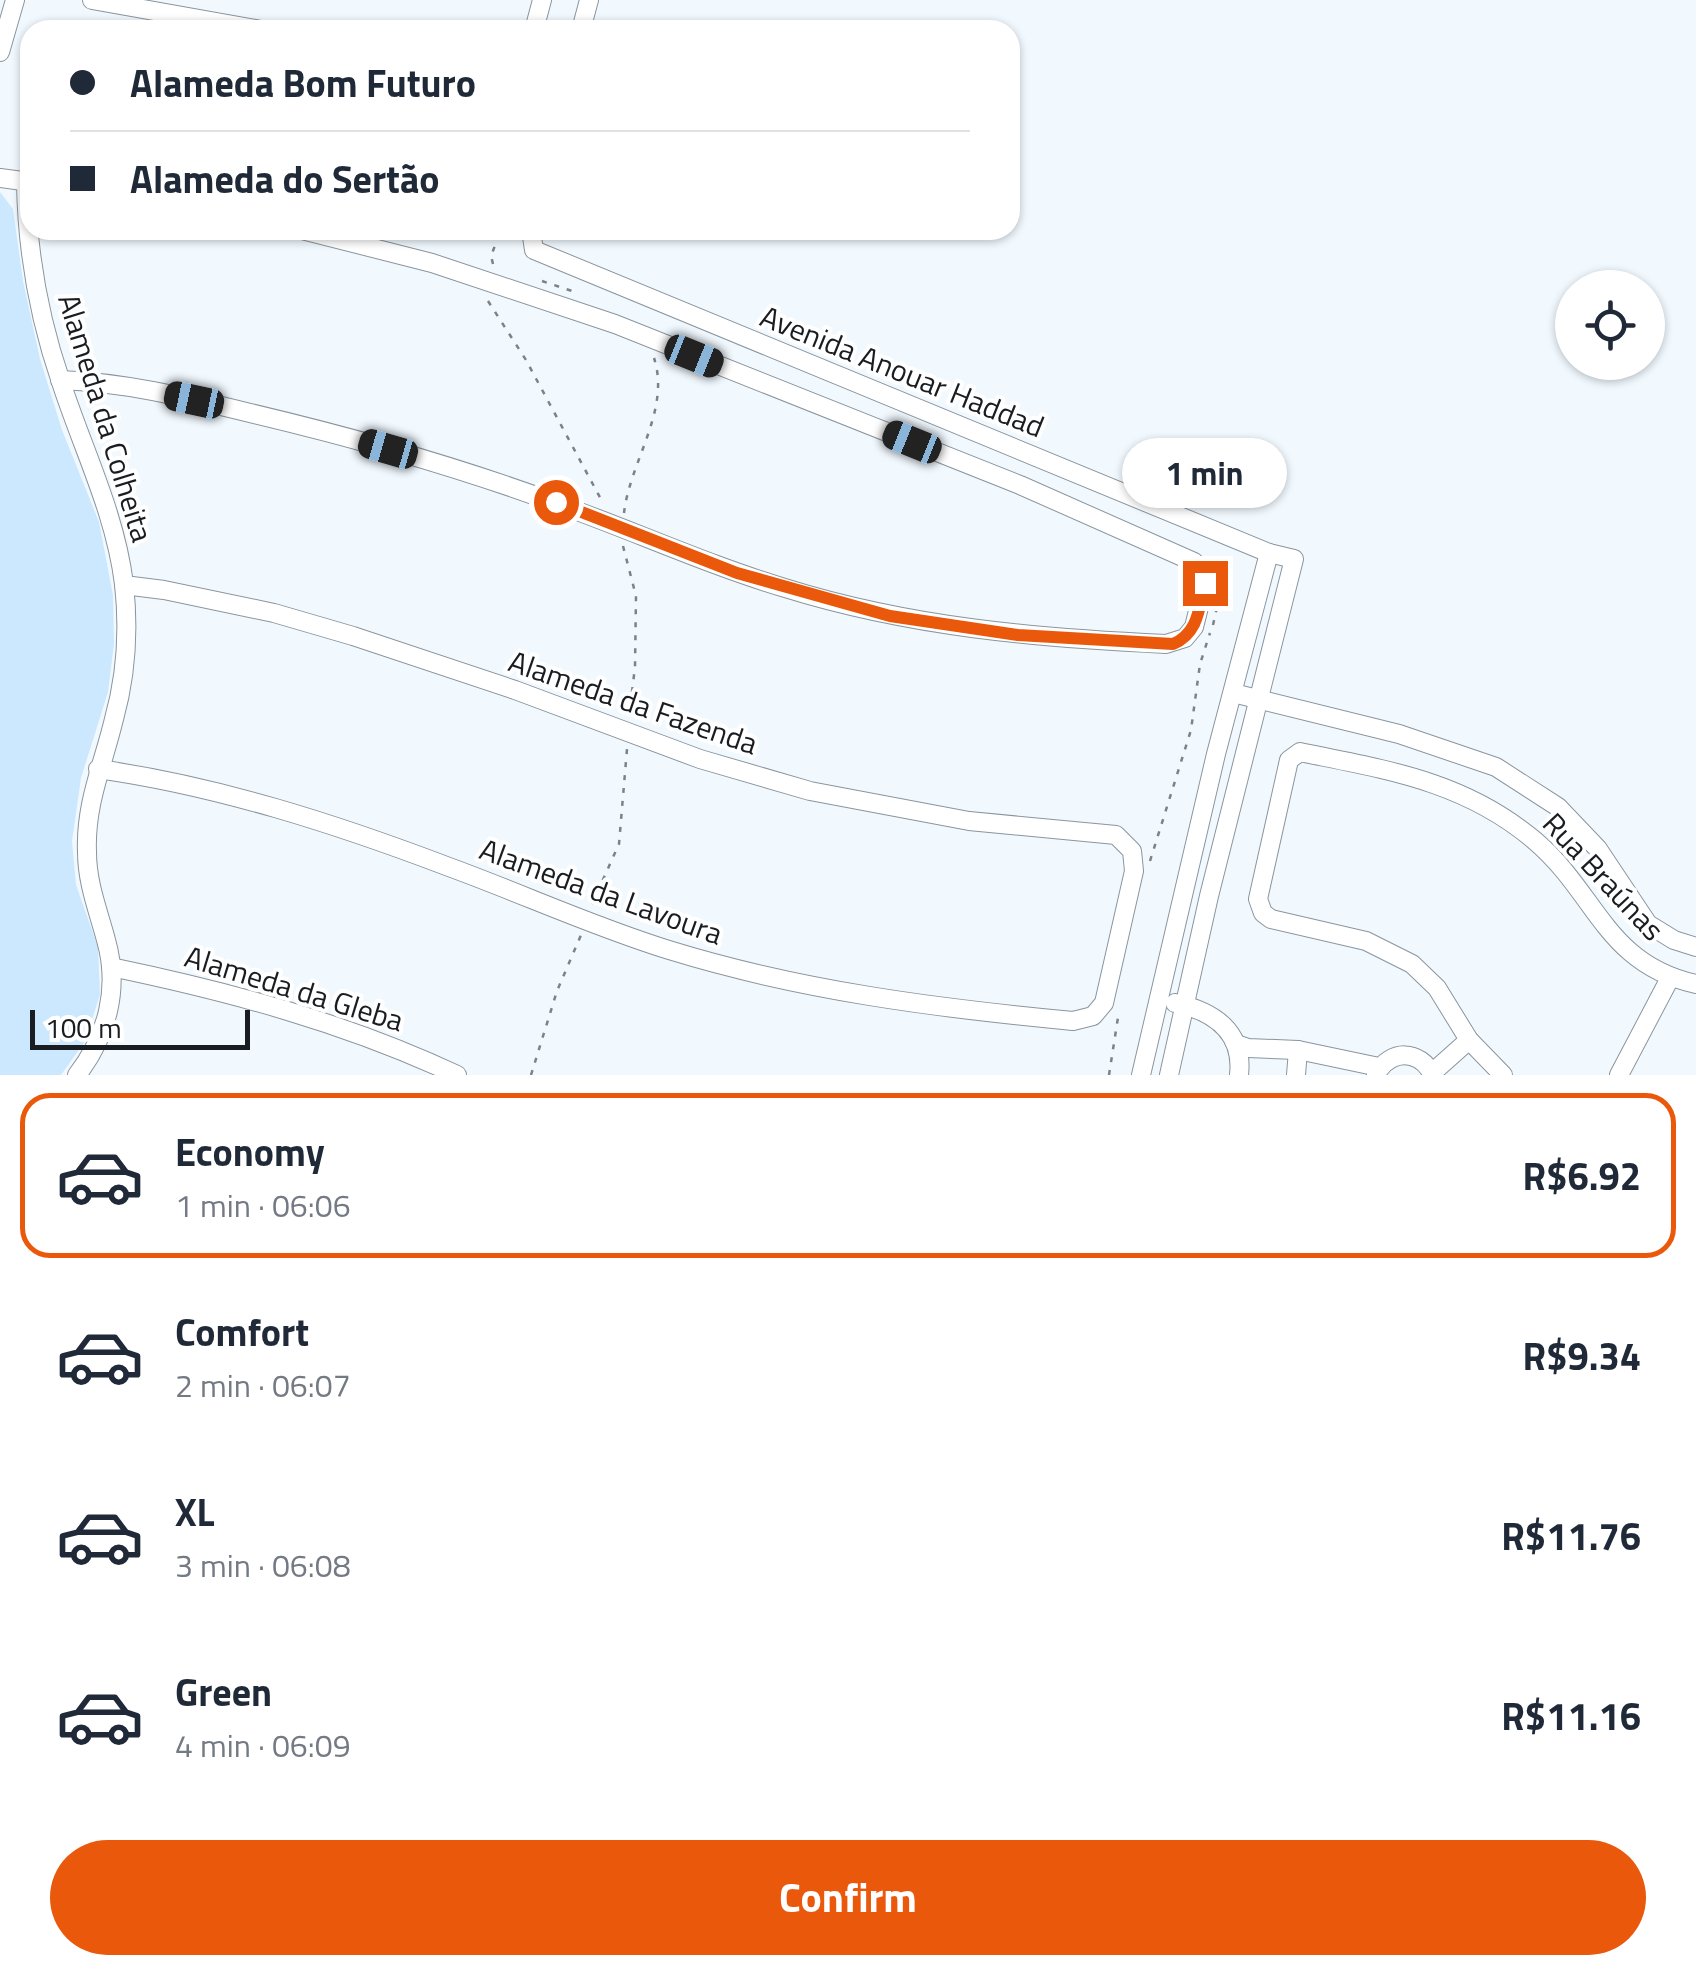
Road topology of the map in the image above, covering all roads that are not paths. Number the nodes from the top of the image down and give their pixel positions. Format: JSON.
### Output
{"nodes":[{"id":1,"x":15,"y":0,"type":"edge"},
{"id":2,"x":92,"y":0,"type":"edge"},
{"id":3,"x":205,"y":20,"type":"edge"},
{"id":4,"x":0,"y":52,"type":"edge"},
{"id":5,"x":29,"y":240,"type":"edge"},
{"id":6,"x":340,"y":240,"type":"edge"},
{"id":7,"x":532,"y":240,"type":"edge"},
{"id":8,"x":60,"y":380,"type":"junction"},
{"id":9,"x":1269,"y":553,"type":"junction"},
{"id":10,"x":124,"y":585,"type":"junction"},
{"id":11,"x":1233,"y":693,"type":"junction"},
{"id":12,"x":1258,"y":700,"type":"junction"},
{"id":13,"x":98,"y":769,"type":"junction"},
{"id":14,"x":1696,"y":947,"type":"edge"},
{"id":15,"x":111,"y":966,"type":"junction"},
{"id":16,"x":1670,"y":978,"type":"junction"},
{"id":17,"x":1696,"y":984,"type":"edge"},
{"id":18,"x":1160,"y":1000,"type":"junction"},
{"id":19,"x":1186,"y":1005,"type":"junction"},
{"id":20,"x":1094,"y":1016,"type":"joint"},
{"id":21,"x":1470,"y":1040,"type":"junction"},
{"id":22,"x":1236,"y":1044,"type":"junction"},
{"id":23,"x":1298,"y":1050,"type":"junction"},
{"id":24,"x":1377,"y":1071,"type":"edge"},
{"id":25,"x":1433,"y":1074,"type":"edge"},
{"id":26,"x":77,"y":1075,"type":"edge"},
{"id":27,"x":457,"y":1075,"type":"edge"},
{"id":28,"x":1142,"y":1075,"type":"edge"},
{"id":29,"x":1169,"y":1075,"type":"edge"},
{"id":30,"x":1239,"y":1075,"type":"edge"},
{"id":31,"x":1296,"y":1075,"type":"edge"},
{"id":32,"x":1504,"y":1075,"type":"edge"},
{"id":33,"x":1618,"y":1075,"type":"edge"}],
"edges":[{"from":1,"to":4,"type":"street"},
{"from":2,"to":3,"type":"street"},
{"from":5,"to":8,"type":"street","name":"Alameda da Colheita"},
{"from":6,"to":8,"type":"street"},
{"from":7,"to":9,"type":"street","name":"Avenida Anouar Haddad"},
{"from":8,"to":10,"type":"street","name":"Alameda da Colheita"},
{"from":9,"to":11,"type":"street"},
{"from":9,"to":12,"type":"street","name":"Avenida Anouar Haddad"},
{"from":10,"to":13,"type":"street","name":"Alameda da Colheita"},
{"from":10,"to":20,"type":"street","name":"Alameda da Fazenda"},
{"from":11,"to":12,"type":"street"},
{"from":11,"to":18,"type":"street"},
{"from":12,"to":14,"type":"street"},
{"from":12,"to":19,"type":"street","name":"Avenida Anouar Haddad"},
{"from":13,"to":15,"type":"street","name":"Alameda da Colheita"},
{"from":13,"to":20,"type":"street","name":"Alameda da Lavoura"},
{"from":15,"to":26,"type":"street","name":"Alameda da Colheita"},
{"from":15,"to":27,"type":"street","name":"Alameda da Gleba"},
{"from":16,"to":17,"type":"street","name":"Rua Braúnas"},
{"from":16,"to":21,"type":"street","name":"Rua Braúnas"},
{"from":16,"to":33,"type":"street"},
{"from":18,"to":19,"type":"street"},
{"from":18,"to":28,"type":"street"},
{"from":19,"to":22,"type":"street"},
{"from":19,"to":29,"type":"street","name":"Avenida Anouar Haddad"},
{"from":21,"to":25,"type":"street"},
{"from":21,"to":32,"type":"street"},
{"from":22,"to":23,"type":"street"},
{"from":22,"to":30,"type":"street"},
{"from":23,"to":24,"type":"street"},
{"from":23,"to":31,"type":"street"},
{"from":24,"to":25,"type":"street"}]}
